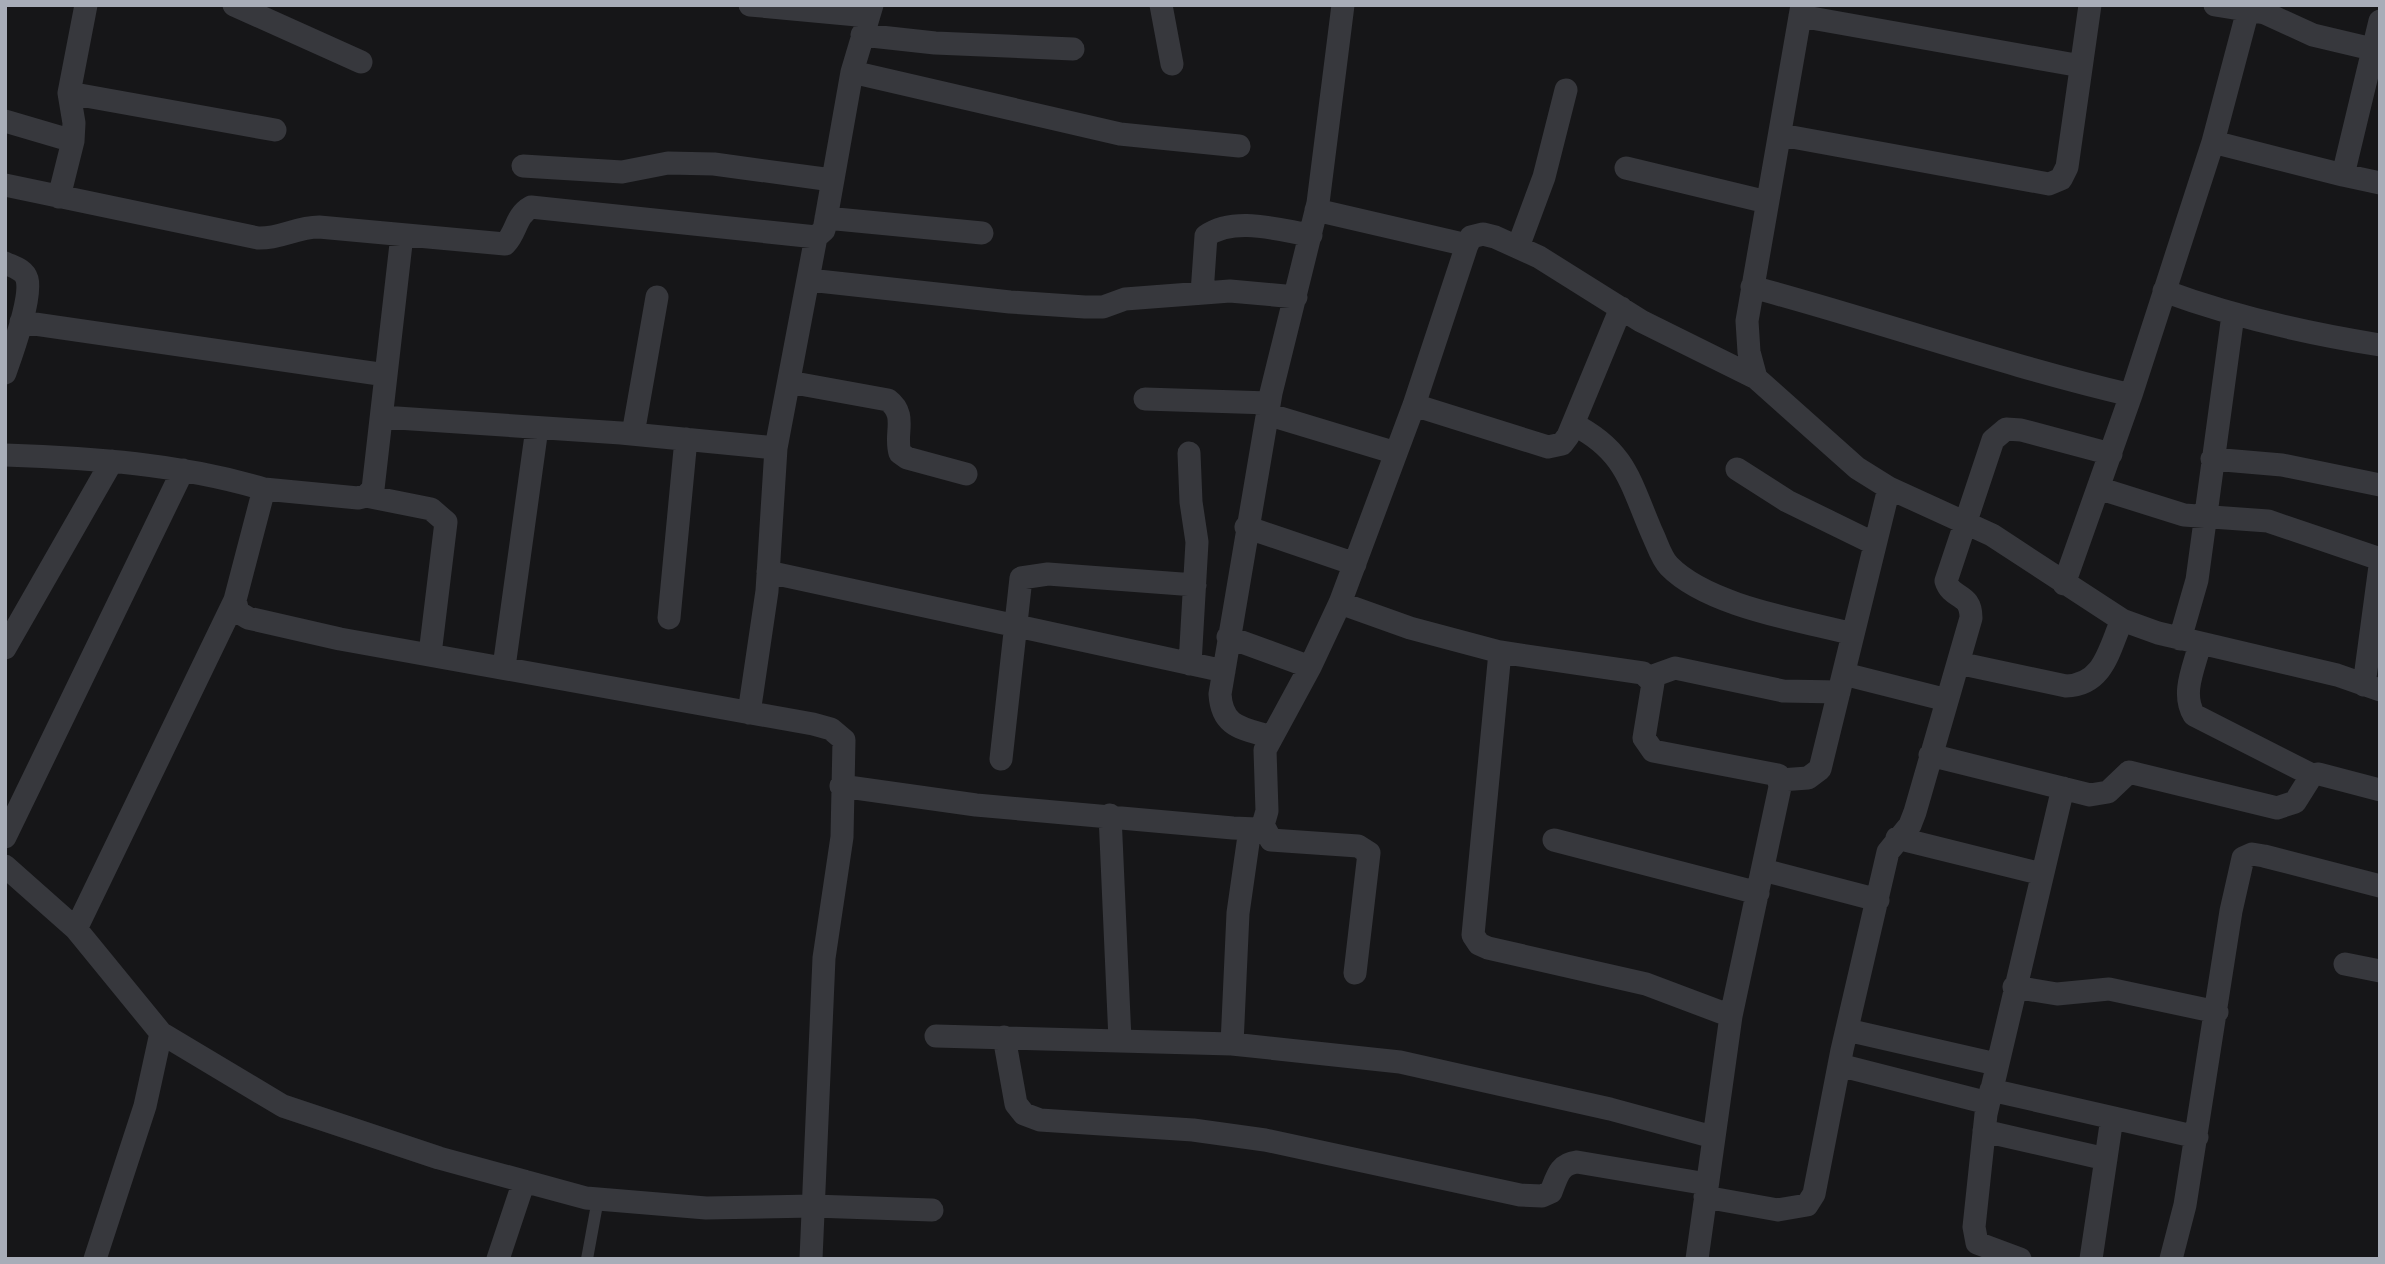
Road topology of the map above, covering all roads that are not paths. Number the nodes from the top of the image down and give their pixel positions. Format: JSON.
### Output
{"nodes":[{"id":1,"x":86,"y":5,"type":"edge"},
{"id":2,"x":234,"y":5,"type":"edge"},
{"id":3,"x":750,"y":5,"type":"edge"},
{"id":4,"x":1161,"y":5,"type":"edge"},
{"id":5,"x":1343,"y":5,"type":"edge"},
{"id":6,"x":2090,"y":5,"type":"edge"},
{"id":7,"x":2215,"y":5,"type":"edge"},
{"id":8,"x":1801,"y":10,"type":"edge"},
{"id":9,"x":2248,"y":10,"type":"junction"},
{"id":10,"x":275,"y":13,"type":"edge"},
{"id":11,"x":868,"y":19,"type":"edge"},
{"id":12,"x":2380,"y":21,"type":"edge"},
{"id":13,"x":1073,"y":49,"type":"dead end"},
{"id":14,"x":2372,"y":49,"type":"junction"},
{"id":15,"x":361,"y":62,"type":"dead end"},
{"id":16,"x":1172,"y":64,"type":"dead end"},
{"id":17,"x":2081,"y":66,"type":"junction"},
{"id":18,"x":852,"y":72,"type":"junction"},
{"id":19,"x":1566,"y":90,"type":"dead end"},
{"id":20,"x":69,"y":93,"type":"junction"},
{"id":21,"x":5,"y":121,"type":"edge"},
{"id":22,"x":275,"y":130,"type":"dead end"},
{"id":23,"x":1781,"y":135,"type":"junction"},
{"id":24,"x":73,"y":141,"type":"junction"},
{"id":25,"x":2213,"y":142,"type":"junction"},
{"id":26,"x":1239,"y":146,"type":"dead end"},
{"id":27,"x":523,"y":166,"type":"dead end"},
{"id":28,"x":1626,"y":168,"type":"dead end"},
{"id":29,"x":2343,"y":175,"type":"junction"},
{"id":30,"x":832,"y":180,"type":"junction"},
{"id":31,"x":2380,"y":183,"type":"edge"},
{"id":32,"x":5,"y":185,"type":"edge"},
{"id":33,"x":59,"y":197,"type":"junction"},
{"id":34,"x":1767,"y":202,"type":"junction"},
{"id":35,"x":1316,"y":210,"type":"junction"},
{"id":36,"x":821,"y":227,"type":"junction"},
{"id":37,"x":982,"y":233,"type":"dead end"},
{"id":38,"x":402,"y":235,"type":"junction"},
{"id":39,"x":1311,"y":235,"type":"junction"},
{"id":40,"x":1466,"y":245,"type":"junction"},
{"id":41,"x":1518,"y":247,"type":"junction"},
{"id":42,"x":5,"y":263,"type":"edge"},
{"id":43,"x":809,"y":280,"type":"junction"},
{"id":44,"x":1752,"y":287,"type":"junction"},
{"id":45,"x":2164,"y":291,"type":"junction"},
{"id":46,"x":1202,"y":293,"type":"junction"},
{"id":47,"x":657,"y":297,"type":"dead end"},
{"id":48,"x":1296,"y":297,"type":"junction"},
{"id":49,"x":1620,"y":308,"type":"junction"},
{"id":50,"x":2233,"y":315,"type":"junction"},
{"id":51,"x":21,"y":322,"type":"junction"},
{"id":52,"x":2380,"y":345,"type":"edge"},
{"id":53,"x":5,"y":373,"type":"edge"},
{"id":54,"x":386,"y":375,"type":"junction"},
{"id":55,"x":1756,"y":378,"type":"junction"},
{"id":56,"x":789,"y":382,"type":"junction"},
{"id":57,"x":2131,"y":395,"type":"junction"},
{"id":58,"x":1144,"y":399,"type":"dead end"},
{"id":59,"x":1414,"y":405,"type":"junction"},
{"id":60,"x":1268,"y":409,"type":"junction"},
{"id":61,"x":382,"y":417,"type":"junction"},
{"id":62,"x":1573,"y":424,"type":"junction"},
{"id":63,"x":537,"y":428,"type":"junction"},
{"id":64,"x":633,"y":434,"type":"junction"},
{"id":65,"x":685,"y":439,"type":"junction"},
{"id":66,"x":776,"y":448,"type":"junction"},
{"id":67,"x":1189,"y":453,"type":"dead end"},
{"id":68,"x":1396,"y":453,"type":"junction"},
{"id":69,"x":2110,"y":454,"type":"junction"},
{"id":70,"x":5,"y":455,"type":"edge"},
{"id":71,"x":2211,"y":459,"type":"junction"},
{"id":72,"x":112,"y":461,"type":"junction"},
{"id":73,"x":1737,"y":469,"type":"dead end"},
{"id":74,"x":183,"y":470,"type":"junction"},
{"id":75,"x":967,"y":474,"type":"dead end"},
{"id":76,"x":2380,"y":485,"type":"edge"},
{"id":77,"x":1889,"y":488,"type":"junction"},
{"id":78,"x":2098,"y":488,"type":"junction"},
{"id":79,"x":264,"y":489,"type":"junction"},
{"id":80,"x":366,"y":496,"type":"junction"},
{"id":81,"x":2204,"y":519,"type":"junction"},
{"id":82,"x":1964,"y":522,"type":"junction"},
{"id":83,"x":1246,"y":527,"type":"junction"},
{"id":84,"x":1875,"y":544,"type":"junction"},
{"id":85,"x":2380,"y":559,"type":"edge"},
{"id":86,"x":1355,"y":564,"type":"junction"},
{"id":87,"x":2380,"y":566,"type":"edge"},
{"id":88,"x":768,"y":572,"type":"junction"},
{"id":89,"x":2064,"y":584,"type":"junction"},
{"id":90,"x":1195,"y":585,"type":"junction"},
{"id":91,"x":234,"y":600,"type":"junction"},
{"id":92,"x":1340,"y":603,"type":"junction"},
{"id":93,"x":669,"y":618,"type":"dead end"},
{"id":94,"x":2122,"y":620,"type":"junction"},
{"id":95,"x":1014,"y":626,"type":"junction"},
{"id":96,"x":1853,"y":634,"type":"junction"},
{"id":97,"x":1228,"y":637,"type":"junction"},
{"id":98,"x":2190,"y":642,"type":"junction"},
{"id":99,"x":5,"y":648,"type":"edge"},
{"id":100,"x":1500,"y":652,"type":"junction"},
{"id":101,"x":430,"y":654,"type":"junction"},
{"id":102,"x":1958,"y":663,"type":"junction"},
{"id":103,"x":1190,"y":664,"type":"junction"},
{"id":104,"x":503,"y":667,"type":"junction"},
{"id":105,"x":1310,"y":667,"type":"junction"},
{"id":106,"x":1224,"y":671,"type":"junction"},
{"id":107,"x":1650,"y":677,"type":"junction"},
{"id":108,"x":1842,"y":683,"type":"junction"},
{"id":109,"x":2372,"y":687,"type":"edge"},
{"id":110,"x":1947,"y":700,"type":"junction"},
{"id":111,"x":749,"y":713,"type":"junction"},
{"id":112,"x":1271,"y":737,"type":"junction"},
{"id":113,"x":1930,"y":755,"type":"junction"},
{"id":114,"x":1001,"y":759,"type":"dead end"},
{"id":115,"x":2312,"y":775,"type":"junction"},
{"id":116,"x":1780,"y":780,"type":"junction"},
{"id":117,"x":841,"y":786,"type":"junction"},
{"id":118,"x":2063,"y":788,"type":"junction"},
{"id":119,"x":2380,"y":790,"type":"edge"},
{"id":120,"x":1110,"y":816,"type":"junction"},
{"id":121,"x":1256,"y":827,"type":"junction"},
{"id":122,"x":5,"y":837,"type":"edge"},
{"id":123,"x":1897,"y":838,"type":"junction"},
{"id":124,"x":1554,"y":840,"type":"dead end"},
{"id":125,"x":5,"y":866,"type":"edge"},
{"id":126,"x":1763,"y":870,"type":"junction"},
{"id":127,"x":2042,"y":874,"type":"junction"},
{"id":128,"x":2380,"y":886,"type":"edge"},
{"id":129,"x":1758,"y":893,"type":"junction"},
{"id":130,"x":1878,"y":900,"type":"junction"},
{"id":131,"x":76,"y":929,"type":"junction"},
{"id":132,"x":2345,"y":964,"type":"dead end"},
{"id":133,"x":2380,"y":971,"type":"edge"},
{"id":134,"x":1354,"y":973,"type":"dead end"},
{"id":135,"x":2014,"y":987,"type":"junction"},
{"id":136,"x":2217,"y":1012,"type":"junction"},
{"id":137,"x":1731,"y":1016,"type":"junction"},
{"id":138,"x":1847,"y":1030,"type":"junction"},
{"id":139,"x":161,"y":1033,"type":"junction"},
{"id":140,"x":936,"y":1035,"type":"dead end"},
{"id":141,"x":1004,"y":1037,"type":"junction"},
{"id":142,"x":1120,"y":1040,"type":"junction"},
{"id":143,"x":1231,"y":1044,"type":"junction"},
{"id":144,"x":1996,"y":1064,"type":"junction"},
{"id":145,"x":1839,"y":1065,"type":"junction"},
{"id":146,"x":1990,"y":1097,"type":"junction"},
{"id":147,"x":2112,"y":1118,"type":"junction"},
{"id":148,"x":1984,"y":1131,"type":"junction"},
{"id":149,"x":1713,"y":1137,"type":"junction"},
{"id":150,"x":2197,"y":1137,"type":"junction"},
{"id":151,"x":2106,"y":1159,"type":"junction"},
{"id":152,"x":524,"y":1181,"type":"junction"},
{"id":153,"x":1706,"y":1190,"type":"junction"},
{"id":154,"x":598,"y":1199,"type":"junction"},
{"id":155,"x":813,"y":1206,"type":"junction"},
{"id":156,"x":932,"y":1210,"type":"dead end"},
{"id":157,"x":95,"y":1259,"type":"edge"},
{"id":158,"x":498,"y":1259,"type":"edge"},
{"id":159,"x":587,"y":1259,"type":"edge"},
{"id":160,"x":811,"y":1259,"type":"edge"},
{"id":161,"x":1697,"y":1259,"type":"edge"},
{"id":162,"x":2020,"y":1259,"type":"edge"},
{"id":163,"x":2091,"y":1259,"type":"edge"},
{"id":164,"x":2171,"y":1259,"type":"edge"}],
"edges":[{"from":1,"to":20,"type":"street"},
{"from":2,"to":10,"type":"street"},
{"from":3,"to":11,"type":"street"},
{"from":4,"to":16,"type":"street"},
{"from":5,"to":35,"type":"street"},
{"from":6,"to":17,"type":"street"},
{"from":7,"to":9,"type":"street"},
{"from":8,"to":17,"type":"street"},
{"from":8,"to":23,"type":"street"},
{"from":9,"to":14,"type":"street"},
{"from":9,"to":25,"type":"street"},
{"from":10,"to":15,"type":"street"},
{"from":11,"to":13,"type":"street"},
{"from":11,"to":18,"type":"street"},
{"from":12,"to":14,"type":"street"},
{"from":14,"to":29,"type":"street"},
{"from":17,"to":23,"type":"street"},
{"from":18,"to":26,"type":"street"},
{"from":18,"to":30,"type":"street"},
{"from":19,"to":41,"type":"street"},
{"from":20,"to":22,"type":"street"},
{"from":20,"to":24,"type":"street"},
{"from":21,"to":24,"type":"street"},
{"from":23,"to":34,"type":"street"},
{"from":24,"to":33,"type":"street"},
{"from":25,"to":29,"type":"street"},
{"from":25,"to":45,"type":"street"},
{"from":27,"to":30,"type":"street"},
{"from":28,"to":34,"type":"street"},
{"from":29,"to":31,"type":"street"},
{"from":30,"to":36,"type":"street"},
{"from":32,"to":33,"type":"street"},
{"from":33,"to":38,"type":"street"},
{"from":34,"to":44,"type":"street"},
{"from":35,"to":39,"type":"street"},
{"from":35,"to":40,"type":"street"},
{"from":36,"to":37,"type":"street"},
{"from":36,"to":38,"type":"street"},
{"from":36,"to":43,"type":"street"},
{"from":38,"to":54,"type":"street"},
{"from":39,"to":46,"type":"street"},
{"from":39,"to":48,"type":"street"},
{"from":40,"to":41,"type":"street"},
{"from":40,"to":59,"type":"street"},
{"from":41,"to":49,"type":"street"},
{"from":42,"to":51,"type":"street"},
{"from":43,"to":46,"type":"street"},
{"from":43,"to":56,"type":"street"},
{"from":44,"to":55,"type":"street"},
{"from":44,"to":57,"type":"street"},
{"from":45,"to":50,"type":"street"},
{"from":45,"to":57,"type":"street"},
{"from":46,"to":48,"type":"street"},
{"from":47,"to":64,"type":"street"},
{"from":48,"to":60,"type":"street"},
{"from":49,"to":55,"type":"street"},
{"from":49,"to":62,"type":"street"},
{"from":50,"to":52,"type":"street"},
{"from":50,"to":71,"type":"street"},
{"from":51,"to":53,"type":"street"},
{"from":51,"to":54,"type":"street"},
{"from":54,"to":61,"type":"street"},
{"from":55,"to":77,"type":"street"},
{"from":56,"to":66,"type":"street"},
{"from":56,"to":75,"type":"street"},
{"from":57,"to":69,"type":"street"},
{"from":58,"to":60,"type":"street"},
{"from":59,"to":62,"type":"street"},
{"from":59,"to":68,"type":"street"},
{"from":60,"to":68,"type":"street"},
{"from":60,"to":83,"type":"street"},
{"from":61,"to":63,"type":"street"},
{"from":61,"to":80,"type":"street"},
{"from":62,"to":96,"type":"street"},
{"from":63,"to":64,"type":"street"},
{"from":63,"to":104,"type":"street"},
{"from":64,"to":65,"type":"street"},
{"from":65,"to":66,"type":"street"},
{"from":65,"to":93,"type":"street"},
{"from":66,"to":88,"type":"street"},
{"from":67,"to":90,"type":"street"},
{"from":68,"to":86,"type":"street"},
{"from":69,"to":78,"type":"street"},
{"from":69,"to":82,"type":"street"},
{"from":70,"to":72,"type":"street"},
{"from":71,"to":76,"type":"street"},
{"from":71,"to":81,"type":"street"},
{"from":72,"to":74,"type":"street"},
{"from":72,"to":99,"type":"street"},
{"from":73,"to":84,"type":"street"},
{"from":74,"to":79,"type":"street"},
{"from":74,"to":122,"type":"street"},
{"from":77,"to":82,"type":"street"},
{"from":77,"to":84,"type":"street"},
{"from":78,"to":81,"type":"street"},
{"from":78,"to":89,"type":"street"},
{"from":79,"to":80,"type":"street"},
{"from":79,"to":91,"type":"street"},
{"from":80,"to":101,"type":"street"},
{"from":81,"to":85,"type":"street"},
{"from":81,"to":98,"type":"street"},
{"from":82,"to":89,"type":"street"},
{"from":82,"to":102,"type":"street"},
{"from":83,"to":86,"type":"street"},
{"from":83,"to":97,"type":"street"},
{"from":84,"to":96,"type":"street"},
{"from":86,"to":92,"type":"street"},
{"from":87,"to":109,"type":"street"},
{"from":88,"to":95,"type":"street"},
{"from":88,"to":111,"type":"street"},
{"from":89,"to":94,"type":"street"},
{"from":90,"to":95,"type":"street"},
{"from":90,"to":103,"type":"street"},
{"from":91,"to":101,"type":"street"},
{"from":91,"to":131,"type":"street"},
{"from":92,"to":100,"type":"street"},
{"from":92,"to":105,"type":"street"},
{"from":94,"to":98,"type":"street"},
{"from":94,"to":102,"type":"street"},
{"from":95,"to":103,"type":"street"},
{"from":95,"to":114,"type":"street"},
{"from":96,"to":108,"type":"street"},
{"from":97,"to":105,"type":"street"},
{"from":97,"to":106,"type":"street"},
{"from":98,"to":109,"type":"street"},
{"from":98,"to":115,"type":"street"},
{"from":100,"to":107,"type":"street"},
{"from":100,"to":137,"type":"street"},
{"from":101,"to":104,"type":"street"},
{"from":102,"to":110,"type":"street"},
{"from":103,"to":106,"type":"street"},
{"from":104,"to":111,"type":"street"},
{"from":105,"to":112,"type":"street"},
{"from":106,"to":112,"type":"street"},
{"from":107,"to":108,"type":"street"},
{"from":107,"to":116,"type":"street"},
{"from":108,"to":110,"type":"street"},
{"from":108,"to":116,"type":"street"},
{"from":110,"to":113,"type":"street"},
{"from":111,"to":117,"type":"street"},
{"from":112,"to":121,"type":"street"},
{"from":113,"to":118,"type":"street"},
{"from":113,"to":123,"type":"street"},
{"from":115,"to":118,"type":"street"},
{"from":115,"to":119,"type":"street"},
{"from":116,"to":126,"type":"street"},
{"from":117,"to":120,"type":"street"},
{"from":117,"to":155,"type":"street"},
{"from":118,"to":127,"type":"street"},
{"from":120,"to":121,"type":"street"},
{"from":120,"to":142,"type":"street"},
{"from":121,"to":134,"type":"street"},
{"from":121,"to":143,"type":"street"},
{"from":123,"to":127,"type":"street"},
{"from":123,"to":130,"type":"street"},
{"from":124,"to":129,"type":"street"},
{"from":125,"to":131,"type":"street"},
{"from":126,"to":129,"type":"street"},
{"from":126,"to":130,"type":"street"},
{"from":127,"to":135,"type":"street"},
{"from":128,"to":136,"type":"street"},
{"from":129,"to":137,"type":"street"},
{"from":130,"to":138,"type":"street"},
{"from":131,"to":139,"type":"street"},
{"from":132,"to":133,"type":"street"},
{"from":135,"to":136,"type":"street"},
{"from":135,"to":144,"type":"street"},
{"from":136,"to":150,"type":"street"},
{"from":137,"to":149,"type":"street"},
{"from":138,"to":144,"type":"street"},
{"from":138,"to":145,"type":"street"},
{"from":139,"to":152,"type":"street"},
{"from":139,"to":157,"type":"street"},
{"from":140,"to":141,"type":"street"},
{"from":141,"to":142,"type":"street"},
{"from":141,"to":153,"type":"street"},
{"from":142,"to":143,"type":"street"},
{"from":143,"to":149,"type":"street"},
{"from":144,"to":146,"type":"street"},
{"from":145,"to":146,"type":"street"},
{"from":145,"to":153,"type":"street"},
{"from":146,"to":147,"type":"street"},
{"from":146,"to":148,"type":"street"},
{"from":147,"to":150,"type":"street"},
{"from":147,"to":151,"type":"street"},
{"from":148,"to":151,"type":"street"},
{"from":148,"to":162,"type":"street"},
{"from":149,"to":153,"type":"street"},
{"from":150,"to":164,"type":"street"},
{"from":151,"to":163,"type":"street"},
{"from":152,"to":154,"type":"street"},
{"from":152,"to":158,"type":"street"},
{"from":153,"to":161,"type":"street"},
{"from":154,"to":155,"type":"street"},
{"from":154,"to":159,"type":"lane"},
{"from":155,"to":156,"type":"street"},
{"from":155,"to":160,"type":"street"}]}
